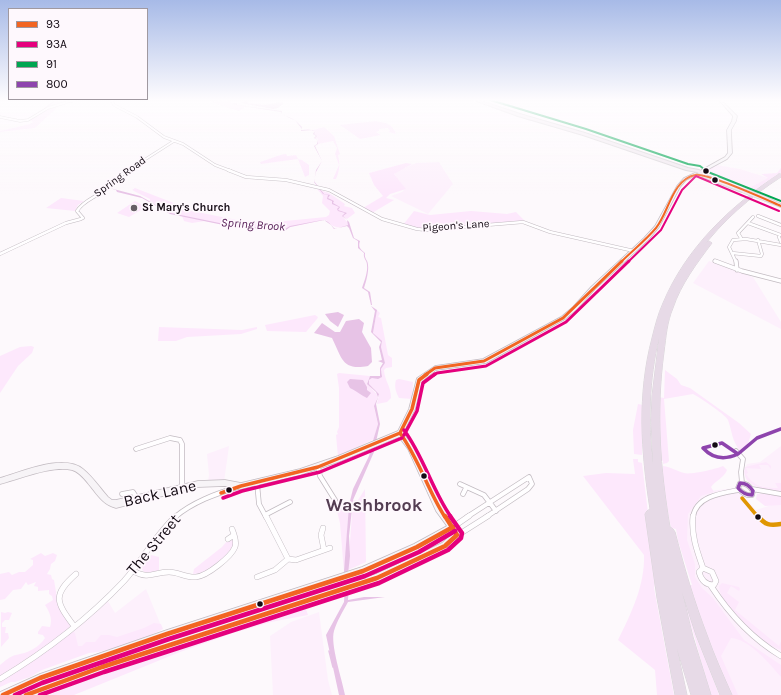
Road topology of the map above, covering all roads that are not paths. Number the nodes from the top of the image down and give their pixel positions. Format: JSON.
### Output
{"nodes":[{"id":1,"x":156,"y":131,"type":"edge"},
{"id":2,"x":574,"y":131,"type":"edge"},
{"id":3,"x":729,"y":131,"type":"edge"},
{"id":4,"x":174,"y":141,"type":"junction"},
{"id":5,"x":697,"y":172,"type":"junction"},
{"id":6,"x":781,"y":175,"type":"edge"},
{"id":7,"x":781,"y":179,"type":"edge"},
{"id":8,"x":781,"y":206,"type":"edge"},
{"id":9,"x":758,"y":216,"type":"dead end"},
{"id":10,"x":753,"y":217,"type":"dead end"},
{"id":11,"x":748,"y":223,"type":"junction"},
{"id":12,"x":781,"y":225,"type":"edge"},
{"id":13,"x":780,"y":236,"type":"edge"},
{"id":14,"x":741,"y":238,"type":"junction"},
{"id":15,"x":758,"y":240,"type":"junction"},
{"id":16,"x":781,"y":242,"type":"edge"},
{"id":17,"x":781,"y":245,"type":"edge"},
{"id":18,"x":623,"y":250,"type":"junction"},
{"id":19,"x":632,"y":253,"type":"junction"},
{"id":20,"x":732,"y":253,"type":"junction"},
{"id":21,"x":0,"y":254,"type":"edge"},
{"id":22,"x":715,"y":261,"type":"dead end"},
{"id":23,"x":736,"y":270,"type":"junction"},
{"id":24,"x":781,"y":281,"type":"edge"},
{"id":25,"x":400,"y":433,"type":"junction"},
{"id":26,"x":138,"y":447,"type":"dead end"},
{"id":27,"x":736,"y":451,"type":"dead end"},
{"id":28,"x":318,"y":467,"type":"junction"},
{"id":29,"x":0,"y":481,"type":"edge"},
{"id":30,"x":650,"y":482,"type":"junction"},
{"id":31,"x":221,"y":483,"type":"junction"},
{"id":32,"x":257,"y":483,"type":"junction"},
{"id":33,"x":742,"y":483,"type":"junction"},
{"id":34,"x":460,"y":484,"type":"dead end"},
{"id":35,"x":241,"y":486,"type":"junction"},
{"id":36,"x":182,"y":488,"type":"junction"},
{"id":37,"x":466,"y":488,"type":"junction"},
{"id":38,"x":752,"y":489,"type":"junction"},
{"id":39,"x":739,"y":490,"type":"junction"},
{"id":40,"x":221,"y":493,"type":"junction"},
{"id":41,"x":122,"y":494,"type":"dead end"},
{"id":42,"x":463,"y":494,"type":"dead end"},
{"id":43,"x":781,"y":494,"type":"edge"},
{"id":44,"x":137,"y":498,"type":"junction"},
{"id":45,"x":335,"y":500,"type":"dead end"},
{"id":46,"x":290,"y":502,"type":"dead end"},
{"id":47,"x":490,"y":504,"type":"junction"},
{"id":48,"x":662,"y":508,"type":"junction"},
{"id":49,"x":496,"y":511,"type":"junction"},
{"id":50,"x":266,"y":515,"type":"junction"},
{"id":51,"x":453,"y":527,"type":"junction"},
{"id":52,"x":323,"y":528,"type":"dead end"},
{"id":53,"x":232,"y":529,"type":"dead end"},
{"id":54,"x":234,"y":535,"type":"junction"},
{"id":55,"x":457,"y":535,"type":"junction"},
{"id":56,"x":228,"y":539,"type":"dead end"},
{"id":57,"x":330,"y":548,"type":"dead end"},
{"id":58,"x":324,"y":550,"type":"junction"},
{"id":59,"x":288,"y":558,"type":"junction"},
{"id":60,"x":703,"y":568,"type":"junction"},
{"id":61,"x":134,"y":571,"type":"junction"},
{"id":62,"x":76,"y":574,"type":"dead end"},
{"id":63,"x":256,"y":577,"type":"dead end"},
{"id":64,"x":712,"y":586,"type":"junction"},
{"id":65,"x":74,"y":626,"type":"junction"},
{"id":66,"x":781,"y":656,"type":"edge"},
{"id":67,"x":0,"y":679,"type":"edge"},
{"id":68,"x":3,"y":695,"type":"edge"},
{"id":69,"x":26,"y":695,"type":"edge"},
{"id":70,"x":681,"y":695,"type":"edge"},
{"id":71,"x":697,"y":695,"type":"edge"},
{"id":72,"x":705,"y":695,"type":"edge"},
{"id":73,"x":726,"y":695,"type":"edge"}],
"edges":[{"from":1,"to":4,"type":"street","name":"Pigeon's Lane"},
{"from":2,"to":5,"type":"main road"},
{"from":3,"to":5,"type":"street"},
{"from":4,"to":18,"type":"street","name":"Pigeon's Lane"},
{"from":4,"to":21,"type":"street","name":"Spring Road"},
{"from":5,"to":8,"type":"main road","bridge":true},
{"from":5,"to":19,"type":"street"},
{"from":6,"to":30,"type":"highway"},
{"from":7,"to":48,"type":"highway"},
{"from":9,"to":12,"type":"street"},
{"from":10,"to":11,"type":"street"},
{"from":11,"to":13,"type":"street"},
{"from":11,"to":14,"type":"street"},
{"from":13,"to":16,"type":"street"},
{"from":14,"to":15,"type":"street"},
{"from":14,"to":20,"type":"street"},
{"from":15,"to":17,"type":"street"},
{"from":15,"to":20,"type":"street"},
{"from":18,"to":19,"type":"street"},
{"from":18,"to":19,"type":"street","name":"Pigeon's Lane"},
{"from":19,"to":25,"type":"street"},
{"from":20,"to":23,"type":"street"},
{"from":22,"to":23,"type":"street"},
{"from":23,"to":24,"type":"street"},
{"from":25,"to":28,"type":"street","name":"The Street"},
{"from":25,"to":51,"type":"street"},
{"from":26,"to":36,"type":"street"},
{"from":27,"to":33,"type":"street"},
{"from":28,"to":32,"type":"street","name":"The Street"},
{"from":28,"to":45,"type":"street"},
{"from":29,"to":44,"type":"street","name":"Back Lane"},
{"from":30,"to":70,"type":"highway"},
{"from":30,"to":71,"type":"highway"},
{"from":31,"to":35,"type":"street","name":"Back Lane"},
{"from":31,"to":36,"type":"street","name":"Back Lane"},
{"from":31,"to":40,"type":"street"},
{"from":32,"to":35,"type":"street","name":"The Street"},
{"from":32,"to":50,"type":"street"},
{"from":33,"to":38,"type":"street"},
{"from":33,"to":39,"type":"street"},
{"from":34,"to":37,"type":"street"},
{"from":35,"to":40,"type":"street","name":"The Street"},
{"from":36,"to":44,"type":"street","name":"Back Lane"},
{"from":37,"to":42,"type":"street"},
{"from":37,"to":47,"type":"street"},
{"from":38,"to":39,"type":"street"},
{"from":38,"to":43,"type":"street"},
{"from":39,"to":60,"type":"street"},
{"from":40,"to":61,"type":"street","name":"The Street"},
{"from":41,"to":44,"type":"street"},
{"from":46,"to":50,"type":"street"},
{"from":47,"to":49,"type":"street"},
{"from":47,"to":49,"type":"street"},
{"from":47,"to":51,"type":"street"},
{"from":48,"to":72,"type":"highway"},
{"from":48,"to":73,"type":"highway"},
{"from":49,"to":55,"type":"street"},
{"from":50,"to":59,"type":"street"},
{"from":51,"to":55,"type":"street"},
{"from":51,"to":68,"type":"street"},
{"from":52,"to":58,"type":"street"},
{"from":53,"to":54,"type":"street"},
{"from":54,"to":56,"type":"street"},
{"from":54,"to":61,"type":"street"},
{"from":55,"to":69,"type":"street"},
{"from":57,"to":58,"type":"street"},
{"from":58,"to":59,"type":"street"},
{"from":59,"to":63,"type":"street"},
{"from":60,"to":64,"type":"street"},
{"from":60,"to":64,"type":"street"},
{"from":61,"to":65,"type":"street","name":"The Street"},
{"from":62,"to":65,"type":"street"},
{"from":64,"to":66,"type":"street"},
{"from":65,"to":67,"type":"street","name":"The Street"}]}
